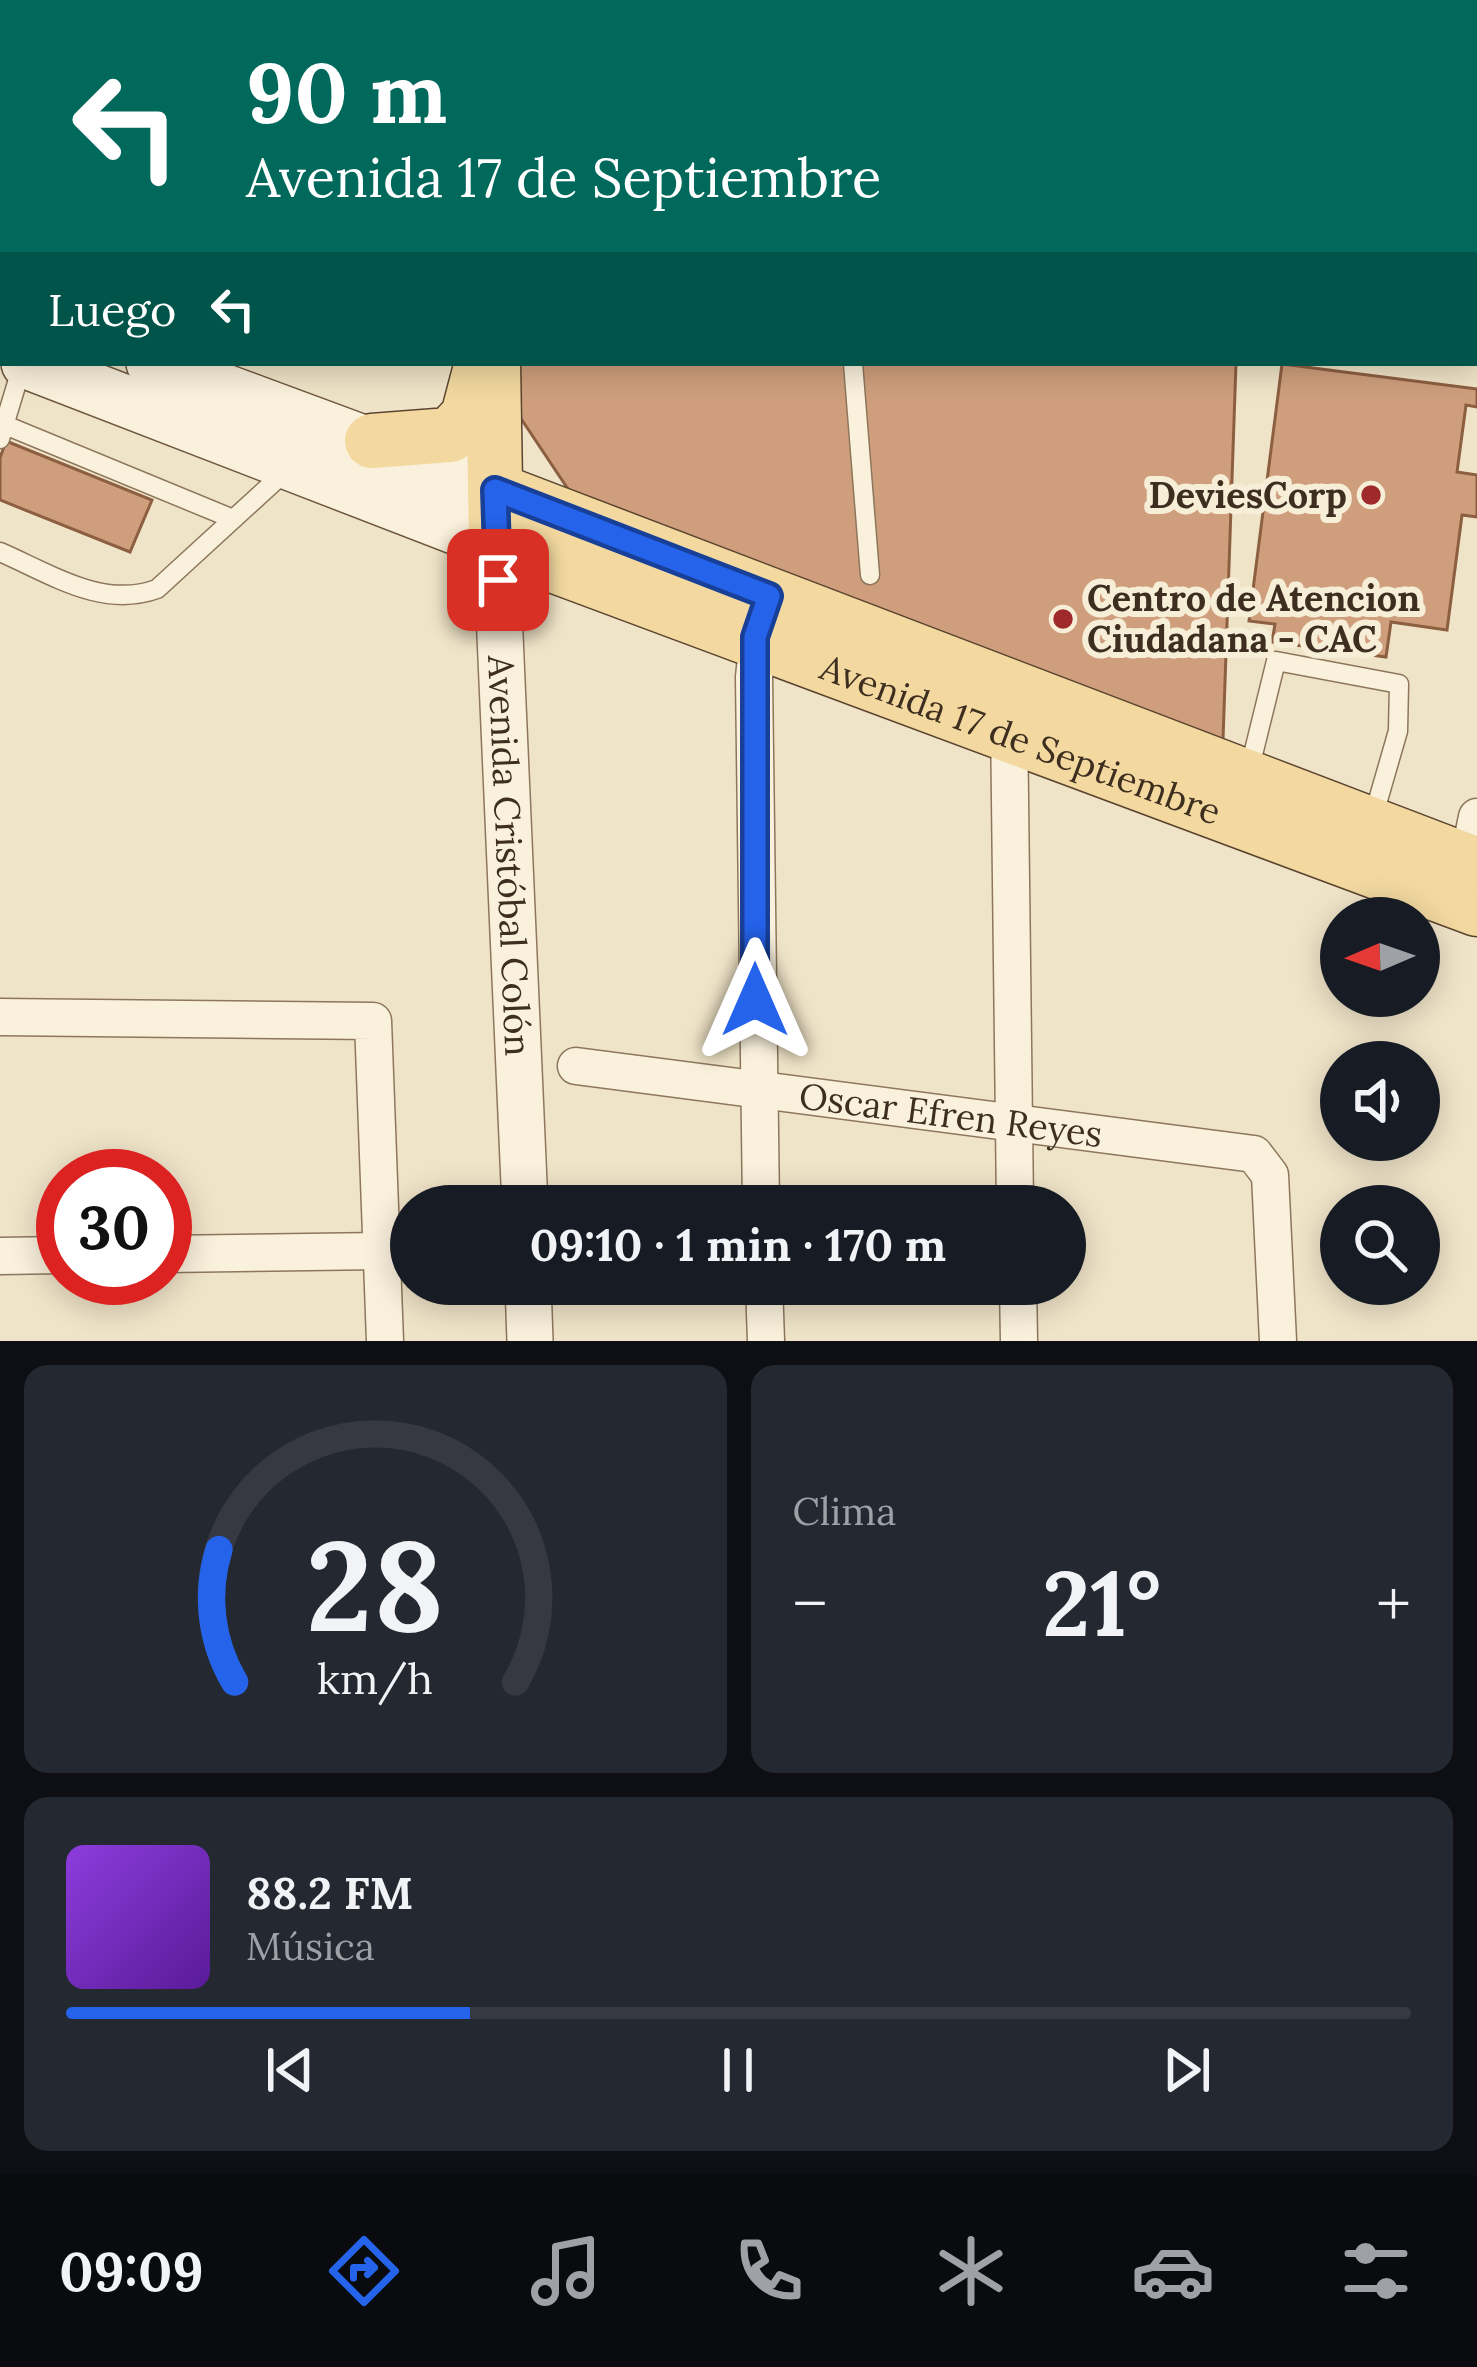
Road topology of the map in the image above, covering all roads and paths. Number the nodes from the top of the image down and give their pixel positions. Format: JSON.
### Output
{"nodes":[{"id":1,"x":24,"y":366,"type":"edge"},
{"id":2,"x":33,"y":366,"type":"edge"},
{"id":3,"x":160,"y":366,"type":"edge"},
{"id":4,"x":481,"y":366,"type":"edge"},
{"id":5,"x":493,"y":366,"type":"edge"},
{"id":6,"x":853,"y":366,"type":"edge"},
{"id":7,"x":2,"y":432,"type":"edge"},
{"id":8,"x":372,"y":441,"type":"junction"},
{"id":9,"x":290,"y":467,"type":"junction"},
{"id":10,"x":495,"y":490,"type":"junction"},
{"id":11,"x":233,"y":519,"type":"junction"},
{"id":12,"x":496,"y":544,"type":"junction"},
{"id":13,"x":0,"y":553,"type":"edge"},
{"id":14,"x":870,"y":575,"type":"dead end"},
{"id":15,"x":762,"y":616,"type":"junction"},
{"id":16,"x":1011,"y":709,"type":"junction"},
{"id":17,"x":1247,"y":775,"type":"junction"},
{"id":18,"x":1371,"y":824,"type":"junction"},
{"id":19,"x":1475,"y":863,"type":"edge"},
{"id":20,"x":0,"y":1017,"type":"edge"},
{"id":21,"x":576,"y":1066,"type":"dead end"},
{"id":22,"x":755,"y":1092,"type":"junction"},
{"id":23,"x":1013,"y":1125,"type":"junction"},
{"id":24,"x":523,"y":1185,"type":"edge"},
{"id":25,"x":759,"y":1185,"type":"edge"},
{"id":26,"x":1015,"y":1185,"type":"edge"},
{"id":27,"x":381,"y":1251,"type":"junction"},
{"id":28,"x":192,"y":1254,"type":"edge"},
{"id":29,"x":36,"y":1255,"type":"edge"},
{"id":30,"x":0,"y":1256,"type":"edge"},
{"id":31,"x":528,"y":1305,"type":"edge"},
{"id":32,"x":765,"y":1305,"type":"edge"},
{"id":33,"x":1018,"y":1305,"type":"edge"},
{"id":34,"x":385,"y":1341,"type":"edge"},
{"id":35,"x":530,"y":1341,"type":"edge"},
{"id":36,"x":766,"y":1341,"type":"edge"},
{"id":37,"x":1019,"y":1341,"type":"edge"},
{"id":38,"x":1278,"y":1341,"type":"edge"}],
"edges":[{"from":1,"to":7,"type":"lane"},
{"from":2,"to":9,"type":"main road","name":"Avenida 17 de Septiembre"},
{"from":3,"to":8,"type":"main road","name":"Avenida 17 de Septiembre"},
{"from":4,"to":8,"type":"main road"},
{"from":5,"to":10,"type":"main road","name":"Avenida Cristóbal Colón"},
{"from":6,"to":14,"type":"lane"},
{"from":7,"to":11,"type":"lane"},
{"from":8,"to":10,"type":"main road","name":"Avenida 17 de Septiembre"},
{"from":9,"to":11,"type":"lane"},
{"from":9,"to":12,"type":"main road","name":"Avenida 17 de Septiembre"},
{"from":10,"to":12,"type":"main road","name":"Avenida Cristóbal Colón"},
{"from":10,"to":15,"type":"main road","name":"Avenida 17 de Septiembre"},
{"from":11,"to":13,"type":"lane"},
{"from":12,"to":15,"type":"main road","name":"Avenida 17 de Septiembre"},
{"from":12,"to":24,"type":"street","name":"Avenida Cristóbal Colón"},
{"from":15,"to":16,"type":"main road","name":"Avenida 17 de Septiembre"},
{"from":15,"to":22,"type":"street"},
{"from":16,"to":17,"type":"main road","name":"Avenida 17 de Septiembre"},
{"from":16,"to":19,"type":"main road","name":"Avenida 17 de Septiembre"},
{"from":16,"to":23,"type":"street"},
{"from":17,"to":18,"type":"main road","name":"Avenida 17 de Septiembre"},
{"from":17,"to":18,"type":"lane"},
{"from":18,"to":19,"type":"main road","name":"Avenida 17 de Septiembre"},
{"from":20,"to":27,"type":"street"},
{"from":21,"to":22,"type":"street","name":"Oscar Efren Reyes"},
{"from":22,"to":23,"type":"street","name":"Oscar Efren Reyes"},
{"from":22,"to":25,"type":"street"},
{"from":23,"to":26,"type":"street"},
{"from":23,"to":38,"type":"street","name":"Oscar Efren Reyes"},
{"from":27,"to":28,"type":"street"},
{"from":27,"to":34,"type":"street"},
{"from":29,"to":30,"type":"street"},
{"from":31,"to":35,"type":"street"},
{"from":32,"to":36,"type":"street"},
{"from":33,"to":37,"type":"street"}]}
